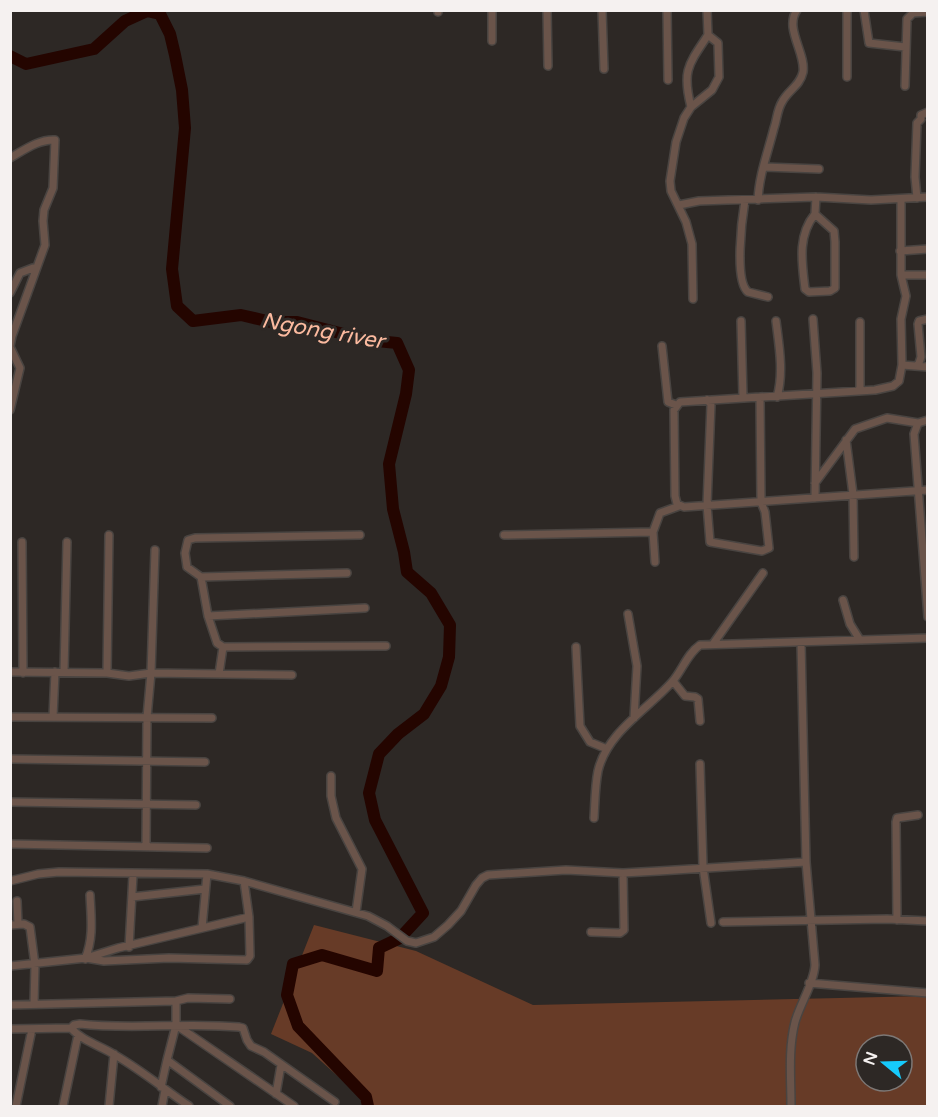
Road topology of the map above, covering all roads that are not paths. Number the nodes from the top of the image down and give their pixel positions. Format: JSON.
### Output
{"nodes":[{"id":1,"x":492,"y":10,"type":"edge"},
{"id":2,"x":547,"y":10,"type":"edge"},
{"id":3,"x":602,"y":10,"type":"edge"},
{"id":4,"x":667,"y":10,"type":"edge"},
{"id":5,"x":707,"y":10,"type":"edge"},
{"id":6,"x":797,"y":10,"type":"edge"},
{"id":7,"x":847,"y":10,"type":"edge"},
{"id":8,"x":864,"y":10,"type":"edge"},
{"id":9,"x":927,"y":12,"type":"edge"},
{"id":10,"x":708,"y":35,"type":"junction"},
{"id":11,"x":492,"y":41,"type":"dead end"},
{"id":12,"x":905,"y":47,"type":"junction"},
{"id":13,"x":548,"y":66,"type":"dead end"},
{"id":14,"x":604,"y":69,"type":"dead end"},
{"id":15,"x":847,"y":77,"type":"dead end"},
{"id":16,"x":668,"y":80,"type":"dead end"},
{"id":17,"x":905,"y":86,"type":"dead end"},
{"id":18,"x":691,"y":107,"type":"junction"},
{"id":19,"x":927,"y":112,"type":"edge"},
{"id":20,"x":10,"y":158,"type":"edge"},
{"id":21,"x":764,"y":167,"type":"junction"},
{"id":22,"x":819,"y":169,"type":"dead end"},
{"id":23,"x":816,"y":197,"type":"junction"},
{"id":24,"x":927,"y":197,"type":"edge"},
{"id":25,"x":917,"y":198,"type":"junction"},
{"id":26,"x":901,"y":199,"type":"junction"},
{"id":27,"x":746,"y":200,"type":"junction"},
{"id":28,"x":758,"y":200,"type":"junction"},
{"id":29,"x":679,"y":205,"type":"junction"},
{"id":30,"x":815,"y":214,"type":"junction"},
{"id":31,"x":927,"y":249,"type":"edge"},
{"id":32,"x":900,"y":251,"type":"junction"},
{"id":33,"x":33,"y":268,"type":"dead end"},
{"id":34,"x":901,"y":275,"type":"junction"},
{"id":35,"x":927,"y":275,"type":"edge"},
{"id":36,"x":10,"y":293,"type":"edge"},
{"id":37,"x":768,"y":297,"type":"dead end"},
{"id":38,"x":693,"y":299,"type":"dead end"},
{"id":39,"x":813,"y":319,"type":"dead end"},
{"id":40,"x":927,"y":319,"type":"edge"},
{"id":41,"x":741,"y":321,"type":"dead end"},
{"id":42,"x":776,"y":321,"type":"dead end"},
{"id":43,"x":860,"y":322,"type":"dead end"},
{"id":44,"x":662,"y":346,"type":"dead end"},
{"id":45,"x":10,"y":347,"type":"edge"},
{"id":46,"x":902,"y":364,"type":"junction"},
{"id":47,"x":918,"y":366,"type":"junction"},
{"id":48,"x":927,"y":367,"type":"edge"},
{"id":49,"x":860,"y":390,"type":"junction"},
{"id":50,"x":816,"y":393,"type":"junction"},
{"id":51,"x":777,"y":396,"type":"junction"},
{"id":52,"x":743,"y":398,"type":"junction"},
{"id":53,"x":760,"y":398,"type":"junction"},
{"id":54,"x":706,"y":400,"type":"junction"},
{"id":55,"x":676,"y":405,"type":"junction"},
{"id":56,"x":10,"y":410,"type":"edge"},
{"id":57,"x":927,"y":420,"type":"edge"},
{"id":58,"x":918,"y":423,"type":"junction"},
{"id":59,"x":846,"y":441,"type":"junction"},
{"id":60,"x":814,"y":483,"type":"junction"},
{"id":61,"x":927,"y":489,"type":"edge"},
{"id":62,"x":919,"y":490,"type":"junction"},
{"id":63,"x":852,"y":494,"type":"junction"},
{"id":64,"x":815,"y":498,"type":"junction"},
{"id":65,"x":761,"y":502,"type":"junction"},
{"id":66,"x":679,"y":506,"type":"junction"},
{"id":67,"x":707,"y":506,"type":"junction"},
{"id":68,"x":653,"y":532,"type":"junction"},
{"id":69,"x":504,"y":535,"type":"dead end"},
{"id":70,"x":109,"y":536,"type":"dead end"},
{"id":71,"x":360,"y":536,"type":"dead end"},
{"id":72,"x":22,"y":542,"type":"dead end"},
{"id":73,"x":67,"y":542,"type":"dead end"},
{"id":74,"x":155,"y":550,"type":"dead end"},
{"id":75,"x":854,"y":557,"type":"dead end"},
{"id":76,"x":656,"y":562,"type":"dead end"},
{"id":77,"x":346,"y":573,"type":"dead end"},
{"id":78,"x":763,"y":573,"type":"dead end"},
{"id":79,"x":201,"y":577,"type":"junction"},
{"id":80,"x":843,"y":600,"type":"dead end"},
{"id":81,"x":366,"y":608,"type":"dead end"},
{"id":82,"x":628,"y":614,"type":"dead end"},
{"id":83,"x":208,"y":615,"type":"junction"},
{"id":84,"x":927,"y":617,"type":"edge"},
{"id":85,"x":927,"y":638,"type":"edge"},
{"id":86,"x":860,"y":640,"type":"junction"},
{"id":87,"x":801,"y":643,"type":"junction"},
{"id":88,"x":713,"y":644,"type":"junction"},
{"id":89,"x":386,"y":646,"type":"dead end"},
{"id":90,"x":223,"y":647,"type":"junction"},
{"id":91,"x":576,"y":647,"type":"dead end"},
{"id":92,"x":10,"y":672,"type":"edge"},
{"id":93,"x":55,"y":672,"type":"junction"},
{"id":94,"x":64,"y":672,"type":"junction"},
{"id":95,"x":23,"y":673,"type":"junction"},
{"id":96,"x":151,"y":673,"type":"junction"},
{"id":97,"x":107,"y":674,"type":"junction"},
{"id":98,"x":219,"y":674,"type":"junction"},
{"id":99,"x":292,"y":675,"type":"dead end"},
{"id":100,"x":673,"y":681,"type":"junction"},
{"id":101,"x":10,"y":717,"type":"edge"},
{"id":102,"x":53,"y":717,"type":"junction"},
{"id":103,"x":147,"y":717,"type":"junction"},
{"id":104,"x":212,"y":718,"type":"dead end"},
{"id":105,"x":634,"y":718,"type":"junction"},
{"id":106,"x":700,"y":721,"type":"dead end"},
{"id":107,"x":607,"y":749,"type":"junction"},
{"id":108,"x":10,"y":759,"type":"edge"},
{"id":109,"x":146,"y":762,"type":"junction"},
{"id":110,"x":205,"y":762,"type":"dead end"},
{"id":111,"x":700,"y":764,"type":"dead end"},
{"id":112,"x":331,"y":776,"type":"dead end"},
{"id":113,"x":10,"y":802,"type":"edge"},
{"id":114,"x":146,"y":803,"type":"junction"},
{"id":115,"x":196,"y":805,"type":"dead end"},
{"id":116,"x":918,"y":815,"type":"dead end"},
{"id":117,"x":594,"y":818,"type":"dead end"},
{"id":118,"x":10,"y":844,"type":"edge"},
{"id":119,"x":146,"y":846,"type":"junction"},
{"id":120,"x":207,"y":848,"type":"dead end"},
{"id":121,"x":806,"y":862,"type":"junction"},
{"id":122,"x":703,"y":867,"type":"junction"},
{"id":123,"x":623,"y":873,"type":"junction"},
{"id":124,"x":133,"y":874,"type":"junction"},
{"id":125,"x":207,"y":874,"type":"junction"},
{"id":126,"x":10,"y":881,"type":"edge"},
{"id":127,"x":244,"y":881,"type":"junction"},
{"id":128,"x":206,"y":889,"type":"junction"},
{"id":129,"x":90,"y":895,"type":"dead end"},
{"id":130,"x":132,"y":897,"type":"junction"},
{"id":131,"x":17,"y":901,"type":"dead end"},
{"id":132,"x":356,"y":912,"type":"junction"},
{"id":133,"x":249,"y":917,"type":"junction"},
{"id":134,"x":811,"y":920,"type":"junction"},
{"id":135,"x":897,"y":920,"type":"junction"},
{"id":136,"x":927,"y":921,"type":"edge"},
{"id":137,"x":723,"y":922,"type":"dead end"},
{"id":138,"x":711,"y":923,"type":"dead end"},
{"id":139,"x":14,"y":925,"type":"edge"},
{"id":140,"x":202,"y":928,"type":"junction"},
{"id":141,"x":591,"y":932,"type":"dead end"},
{"id":142,"x":129,"y":947,"type":"junction"},
{"id":143,"x":86,"y":959,"type":"junction"},
{"id":144,"x":35,"y":965,"type":"junction"},
{"id":145,"x":10,"y":966,"type":"edge"},
{"id":146,"x":809,"y":983,"type":"junction"},
{"id":147,"x":927,"y":993,"type":"edge"},
{"id":148,"x":230,"y":999,"type":"dead end"},
{"id":149,"x":176,"y":1002,"type":"junction"},
{"id":150,"x":34,"y":1004,"type":"junction"},
{"id":151,"x":10,"y":1005,"type":"edge"},
{"id":152,"x":176,"y":1024,"type":"junction"},
{"id":153,"x":71,"y":1028,"type":"junction"},
{"id":154,"x":10,"y":1029,"type":"edge"},
{"id":155,"x":32,"y":1029,"type":"junction"},
{"id":156,"x":78,"y":1035,"type":"junction"},
{"id":157,"x":114,"y":1054,"type":"junction"},
{"id":158,"x":167,"y":1060,"type":"junction"},
{"id":159,"x":281,"y":1065,"type":"junction"},
{"id":160,"x":163,"y":1088,"type":"junction"},
{"id":161,"x":276,"y":1094,"type":"junction"},
{"id":162,"x":335,"y":1102,"type":"dead end"},
{"id":163,"x":16,"y":1107,"type":"edge"},
{"id":164,"x":63,"y":1107,"type":"edge"},
{"id":165,"x":109,"y":1107,"type":"edge"},
{"id":166,"x":162,"y":1107,"type":"edge"},
{"id":167,"x":189,"y":1107,"type":"edge"},
{"id":168,"x":230,"y":1107,"type":"edge"},
{"id":169,"x":294,"y":1107,"type":"edge"},
{"id":170,"x":791,"y":1107,"type":"edge"}],
"edges":[{"from":1,"to":11,"type":"street"},
{"from":2,"to":13,"type":"street"},
{"from":3,"to":14,"type":"street"},
{"from":4,"to":16,"type":"street"},
{"from":5,"to":10,"type":"street"},
{"from":6,"to":21,"type":"street"},
{"from":7,"to":15,"type":"street"},
{"from":8,"to":12,"type":"street"},
{"from":9,"to":12,"type":"street"},
{"from":10,"to":18,"type":"street"},
{"from":10,"to":18,"type":"street"},
{"from":12,"to":17,"type":"street"},
{"from":18,"to":29,"type":"street"},
{"from":19,"to":25,"type":"street"},
{"from":20,"to":45,"type":"street"},
{"from":21,"to":22,"type":"street"},
{"from":21,"to":28,"type":"street"},
{"from":23,"to":26,"type":"street"},
{"from":23,"to":28,"type":"street"},
{"from":23,"to":30,"type":"street"},
{"from":24,"to":25,"type":"street"},
{"from":25,"to":26,"type":"street"},
{"from":26,"to":32,"type":"street"},
{"from":27,"to":28,"type":"street"},
{"from":27,"to":29,"type":"street"},
{"from":27,"to":37,"type":"street"},
{"from":29,"to":38,"type":"street"},
{"from":30,"to":30,"type":"street"},
{"from":31,"to":32,"type":"street"},
{"from":32,"to":34,"type":"street"},
{"from":33,"to":36,"type":"street"},
{"from":34,"to":35,"type":"street"},
{"from":34,"to":46,"type":"street"},
{"from":39,"to":50,"type":"street"},
{"from":40,"to":47,"type":"street"},
{"from":41,"to":52,"type":"street"},
{"from":42,"to":51,"type":"street"},
{"from":43,"to":49,"type":"street"},
{"from":44,"to":55,"type":"street"},
{"from":45,"to":56,"type":"street"},
{"from":46,"to":47,"type":"street"},
{"from":46,"to":49,"type":"street"},
{"from":47,"to":48,"type":"street"},
{"from":49,"to":50,"type":"street"},
{"from":50,"to":51,"type":"street"},
{"from":50,"to":60,"type":"street"},
{"from":51,"to":53,"type":"street"},
{"from":52,"to":53,"type":"street"},
{"from":52,"to":54,"type":"street"},
{"from":53,"to":65,"type":"street"},
{"from":54,"to":55,"type":"street"},
{"from":54,"to":67,"type":"street"},
{"from":55,"to":66,"type":"street"},
{"from":57,"to":58,"type":"street"},
{"from":58,"to":59,"type":"street"},
{"from":58,"to":62,"type":"street"},
{"from":59,"to":60,"type":"street"},
{"from":59,"to":63,"type":"street"},
{"from":60,"to":64,"type":"street"},
{"from":61,"to":62,"type":"street"},
{"from":62,"to":63,"type":"street"},
{"from":62,"to":84,"type":"street"},
{"from":63,"to":64,"type":"street"},
{"from":63,"to":75,"type":"street"},
{"from":64,"to":65,"type":"street"},
{"from":65,"to":67,"type":"street"},
{"from":65,"to":67,"type":"street"},
{"from":66,"to":67,"type":"street"},
{"from":66,"to":68,"type":"street"},
{"from":68,"to":69,"type":"street"},
{"from":68,"to":76,"type":"street"},
{"from":70,"to":97,"type":"street"},
{"from":71,"to":79,"type":"street"},
{"from":72,"to":95,"type":"street"},
{"from":73,"to":94,"type":"street"},
{"from":74,"to":96,"type":"street"},
{"from":77,"to":79,"type":"street"},
{"from":78,"to":88,"type":"street"},
{"from":79,"to":83,"type":"street"},
{"from":80,"to":86,"type":"street"},
{"from":81,"to":83,"type":"street"},
{"from":82,"to":105,"type":"street"},
{"from":83,"to":90,"type":"street"},
{"from":85,"to":86,"type":"street"},
{"from":86,"to":87,"type":"street"},
{"from":87,"to":88,"type":"street"},
{"from":87,"to":121,"type":"street"},
{"from":88,"to":100,"type":"street"},
{"from":89,"to":90,"type":"street"},
{"from":90,"to":98,"type":"street"},
{"from":91,"to":107,"type":"street"},
{"from":92,"to":95,"type":"street"},
{"from":93,"to":94,"type":"street"},
{"from":93,"to":95,"type":"street"},
{"from":93,"to":102,"type":"street"},
{"from":94,"to":97,"type":"street"},
{"from":96,"to":97,"type":"street"},
{"from":96,"to":98,"type":"street"},
{"from":96,"to":103,"type":"street"},
{"from":98,"to":99,"type":"street"},
{"from":100,"to":105,"type":"street"},
{"from":100,"to":106,"type":"street"},
{"from":101,"to":102,"type":"street"},
{"from":102,"to":103,"type":"street"},
{"from":103,"to":104,"type":"street"},
{"from":103,"to":109,"type":"street"},
{"from":105,"to":107,"type":"street"},
{"from":107,"to":117,"type":"street"},
{"from":108,"to":109,"type":"street"},
{"from":109,"to":110,"type":"street"},
{"from":109,"to":114,"type":"street"},
{"from":111,"to":122,"type":"street"},
{"from":112,"to":132,"type":"street"},
{"from":113,"to":114,"type":"street"},
{"from":114,"to":115,"type":"street"},
{"from":114,"to":119,"type":"street"},
{"from":116,"to":135,"type":"street"},
{"from":118,"to":119,"type":"street"},
{"from":119,"to":120,"type":"street"},
{"from":121,"to":122,"type":"street"},
{"from":121,"to":134,"type":"street"},
{"from":122,"to":123,"type":"street"},
{"from":122,"to":138,"type":"street"},
{"from":123,"to":132,"type":"street"},
{"from":123,"to":141,"type":"street"},
{"from":124,"to":125,"type":"street"},
{"from":124,"to":126,"type":"street"},
{"from":124,"to":130,"type":"street"},
{"from":125,"to":127,"type":"street"},
{"from":125,"to":128,"type":"street"},
{"from":127,"to":132,"type":"street"},
{"from":127,"to":133,"type":"street"},
{"from":128,"to":130,"type":"street"},
{"from":128,"to":140,"type":"street"},
{"from":129,"to":143,"type":"street"},
{"from":130,"to":142,"type":"street"},
{"from":131,"to":139,"type":"street"},
{"from":133,"to":140,"type":"street"},
{"from":133,"to":143,"type":"street"},
{"from":134,"to":135,"type":"street"},
{"from":134,"to":137,"type":"street"},
{"from":134,"to":146,"type":"street"},
{"from":135,"to":136,"type":"street"},
{"from":139,"to":144,"type":"street"},
{"from":140,"to":142,"type":"street"},
{"from":142,"to":143,"type":"street"},
{"from":143,"to":144,"type":"street"},
{"from":144,"to":145,"type":"street"},
{"from":144,"to":150,"type":"street"},
{"from":146,"to":147,"type":"street"},
{"from":146,"to":170,"type":"street"},
{"from":148,"to":149,"type":"street"},
{"from":149,"to":150,"type":"street"},
{"from":149,"to":152,"type":"street"},
{"from":150,"to":151,"type":"street"},
{"from":152,"to":153,"type":"street"},
{"from":152,"to":158,"type":"street"},
{"from":152,"to":159,"type":"street"},
{"from":152,"to":161,"type":"street"},
{"from":153,"to":155,"type":"street"},
{"from":153,"to":156,"type":"street"},
{"from":154,"to":155,"type":"street"},
{"from":155,"to":163,"type":"street"},
{"from":156,"to":157,"type":"street"},
{"from":156,"to":164,"type":"street"},
{"from":157,"to":160,"type":"street"},
{"from":157,"to":165,"type":"street"},
{"from":158,"to":160,"type":"street"},
{"from":158,"to":168,"type":"street"},
{"from":159,"to":161,"type":"street"},
{"from":159,"to":162,"type":"street"},
{"from":160,"to":166,"type":"street"},
{"from":160,"to":167,"type":"street"},
{"from":161,"to":169,"type":"street"}]}
